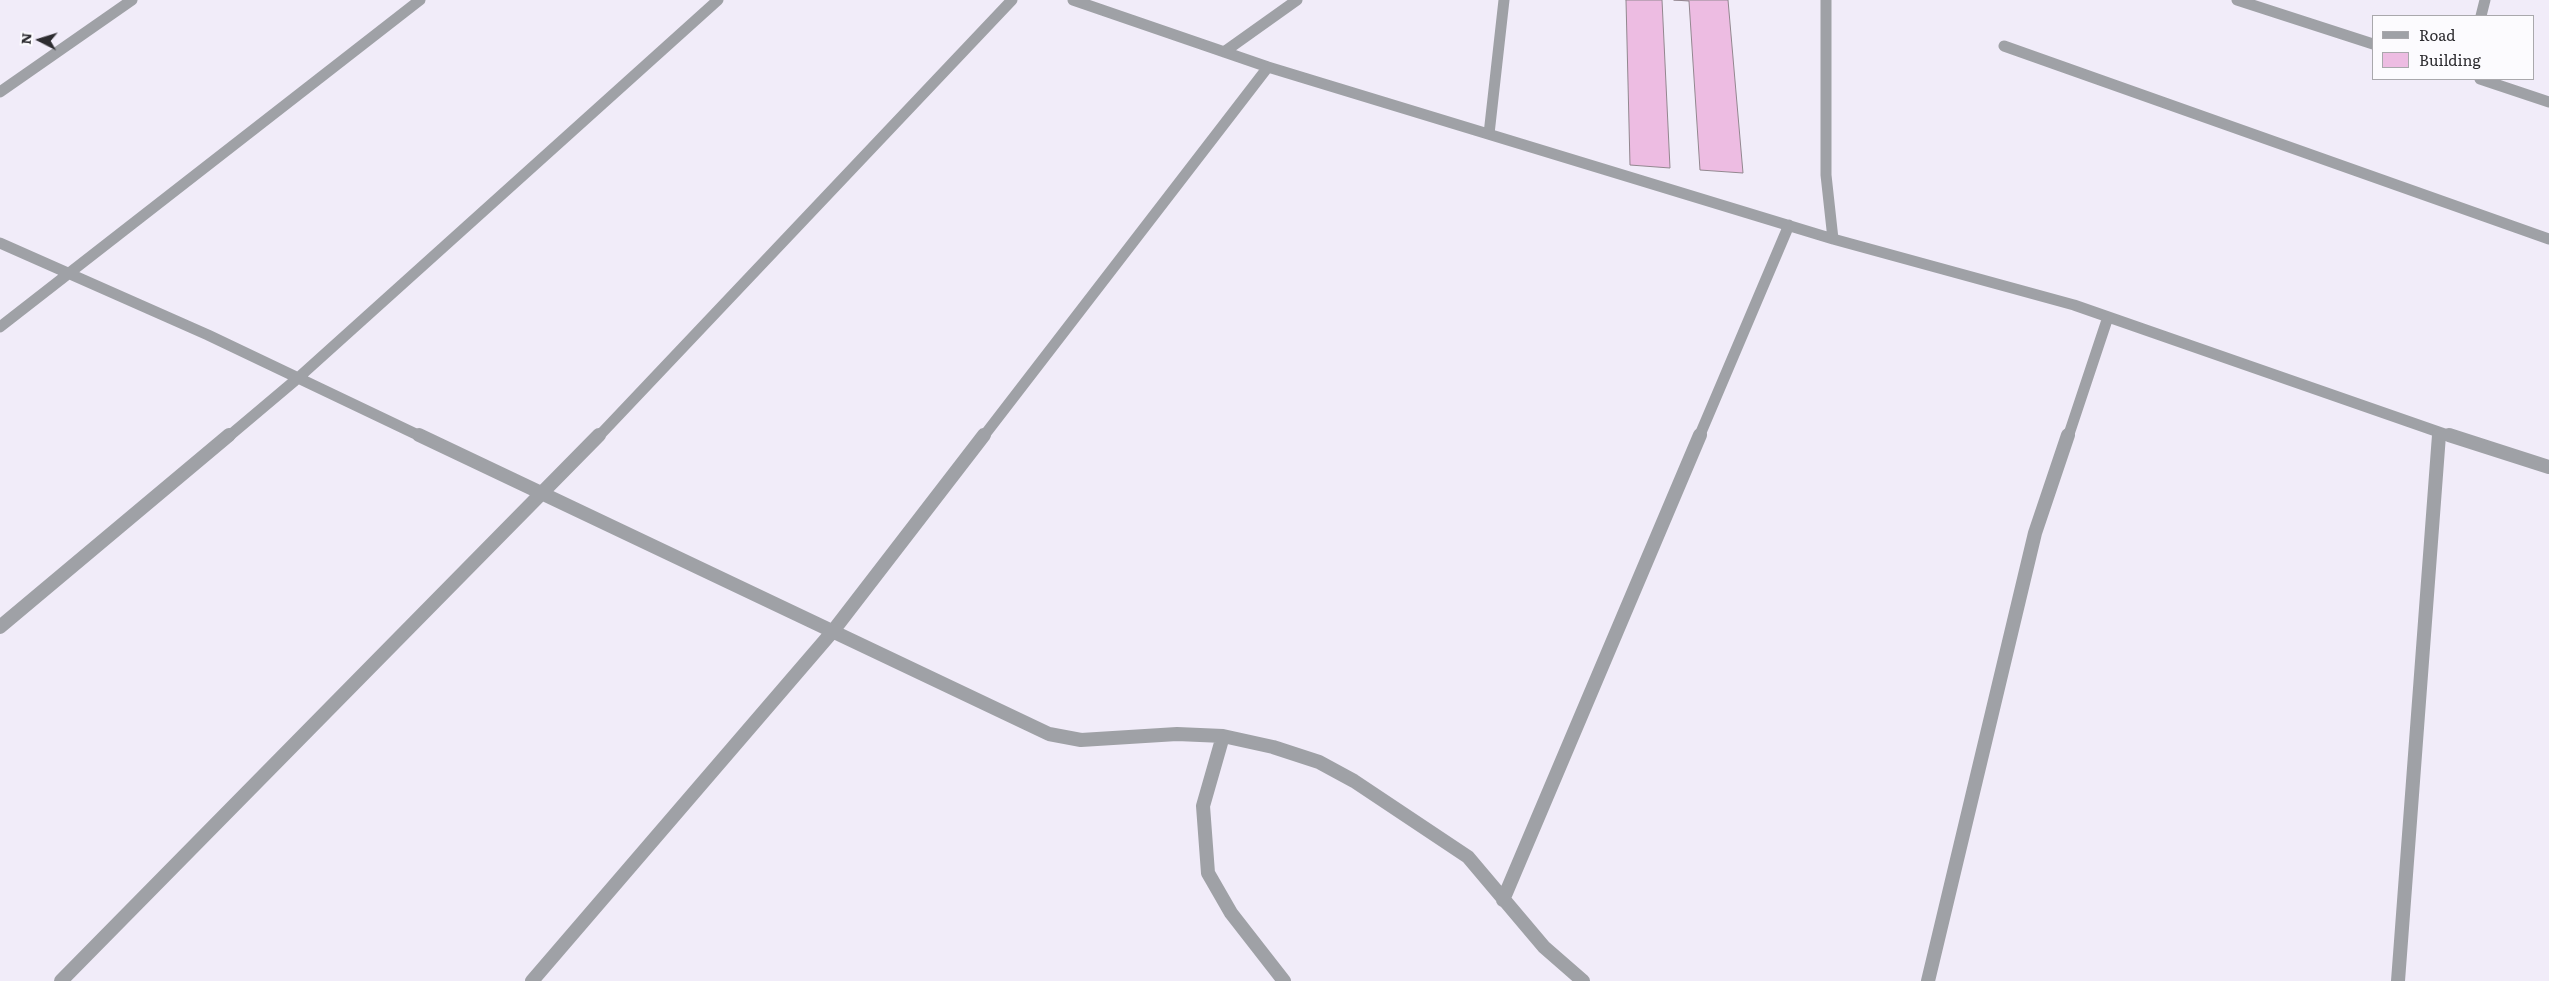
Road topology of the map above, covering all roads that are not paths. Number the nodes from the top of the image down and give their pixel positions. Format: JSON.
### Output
{"nodes":[{"id":1,"x":132,"y":0,"type":"edge"},
{"id":2,"x":420,"y":0,"type":"edge"},
{"id":3,"x":718,"y":0,"type":"edge"},
{"id":4,"x":1012,"y":0,"type":"edge"},
{"id":5,"x":1073,"y":0,"type":"edge"},
{"id":6,"x":1297,"y":0,"type":"edge"},
{"id":7,"x":1504,"y":0,"type":"edge"},
{"id":8,"x":1826,"y":0,"type":"edge"},
{"id":9,"x":2238,"y":0,"type":"edge"},
{"id":10,"x":2485,"y":0,"type":"edge"},
{"id":11,"x":2481,"y":15,"type":"edge"},
{"id":12,"x":2372,"y":44,"type":"edge"},
{"id":13,"x":2004,"y":46,"type":"dead end"},
{"id":14,"x":1224,"y":52,"type":"junction"},
{"id":15,"x":1268,"y":67,"type":"junction"},
{"id":16,"x":2483,"y":80,"type":"edge"},
{"id":17,"x":0,"y":92,"type":"edge"},
{"id":18,"x":2549,"y":102,"type":"edge"},
{"id":19,"x":1489,"y":134,"type":"junction"},
{"id":20,"x":1790,"y":225,"type":"junction"},
{"id":21,"x":1833,"y":239,"type":"junction"},
{"id":22,"x":2549,"y":239,"type":"edge"},
{"id":23,"x":0,"y":243,"type":"edge"},
{"id":24,"x":70,"y":274,"type":"junction"},
{"id":25,"x":2108,"y":318,"type":"junction"},
{"id":26,"x":0,"y":327,"type":"edge"},
{"id":27,"x":298,"y":378,"type":"junction"},
{"id":28,"x":2439,"y":432,"type":"junction"},
{"id":29,"x":2549,"y":467,"type":"edge"},
{"id":30,"x":543,"y":494,"type":"junction"},
{"id":31,"x":0,"y":627,"type":"edge"},
{"id":32,"x":833,"y":631,"type":"junction"},
{"id":33,"x":1223,"y":736,"type":"junction"},
{"id":34,"x":1503,"y":900,"type":"junction"},
{"id":35,"x":61,"y":981,"type":"edge"},
{"id":36,"x":532,"y":981,"type":"edge"},
{"id":37,"x":1284,"y":981,"type":"edge"},
{"id":38,"x":1583,"y":981,"type":"edge"},
{"id":39,"x":1928,"y":981,"type":"edge"},
{"id":40,"x":2398,"y":981,"type":"edge"}],
"edges":[{"from":1,"to":17,"type":"street"},
{"from":2,"to":24,"type":"street"},
{"from":3,"to":27,"type":"street"},
{"from":4,"to":30,"type":"street"},
{"from":5,"to":14,"type":"street"},
{"from":6,"to":14,"type":"street"},
{"from":7,"to":19,"type":"street"},
{"from":8,"to":21,"type":"street"},
{"from":9,"to":12,"type":"street"},
{"from":10,"to":11,"type":"street"},
{"from":13,"to":22,"type":"street"},
{"from":14,"to":15,"type":"street"},
{"from":15,"to":19,"type":"street"},
{"from":15,"to":32,"type":"street"},
{"from":16,"to":18,"type":"street"},
{"from":19,"to":20,"type":"street"},
{"from":20,"to":21,"type":"street"},
{"from":20,"to":34,"type":"street"},
{"from":21,"to":25,"type":"street"},
{"from":23,"to":24,"type":"street"},
{"from":24,"to":26,"type":"street"},
{"from":24,"to":27,"type":"street"},
{"from":25,"to":28,"type":"street"},
{"from":25,"to":39,"type":"street"},
{"from":27,"to":30,"type":"street"},
{"from":27,"to":31,"type":"street"},
{"from":28,"to":29,"type":"street"},
{"from":28,"to":40,"type":"street"},
{"from":30,"to":32,"type":"street"},
{"from":30,"to":35,"type":"street"},
{"from":32,"to":33,"type":"street"},
{"from":32,"to":36,"type":"street"},
{"from":33,"to":34,"type":"street"},
{"from":33,"to":37,"type":"street"},
{"from":34,"to":38,"type":"street"}]}
